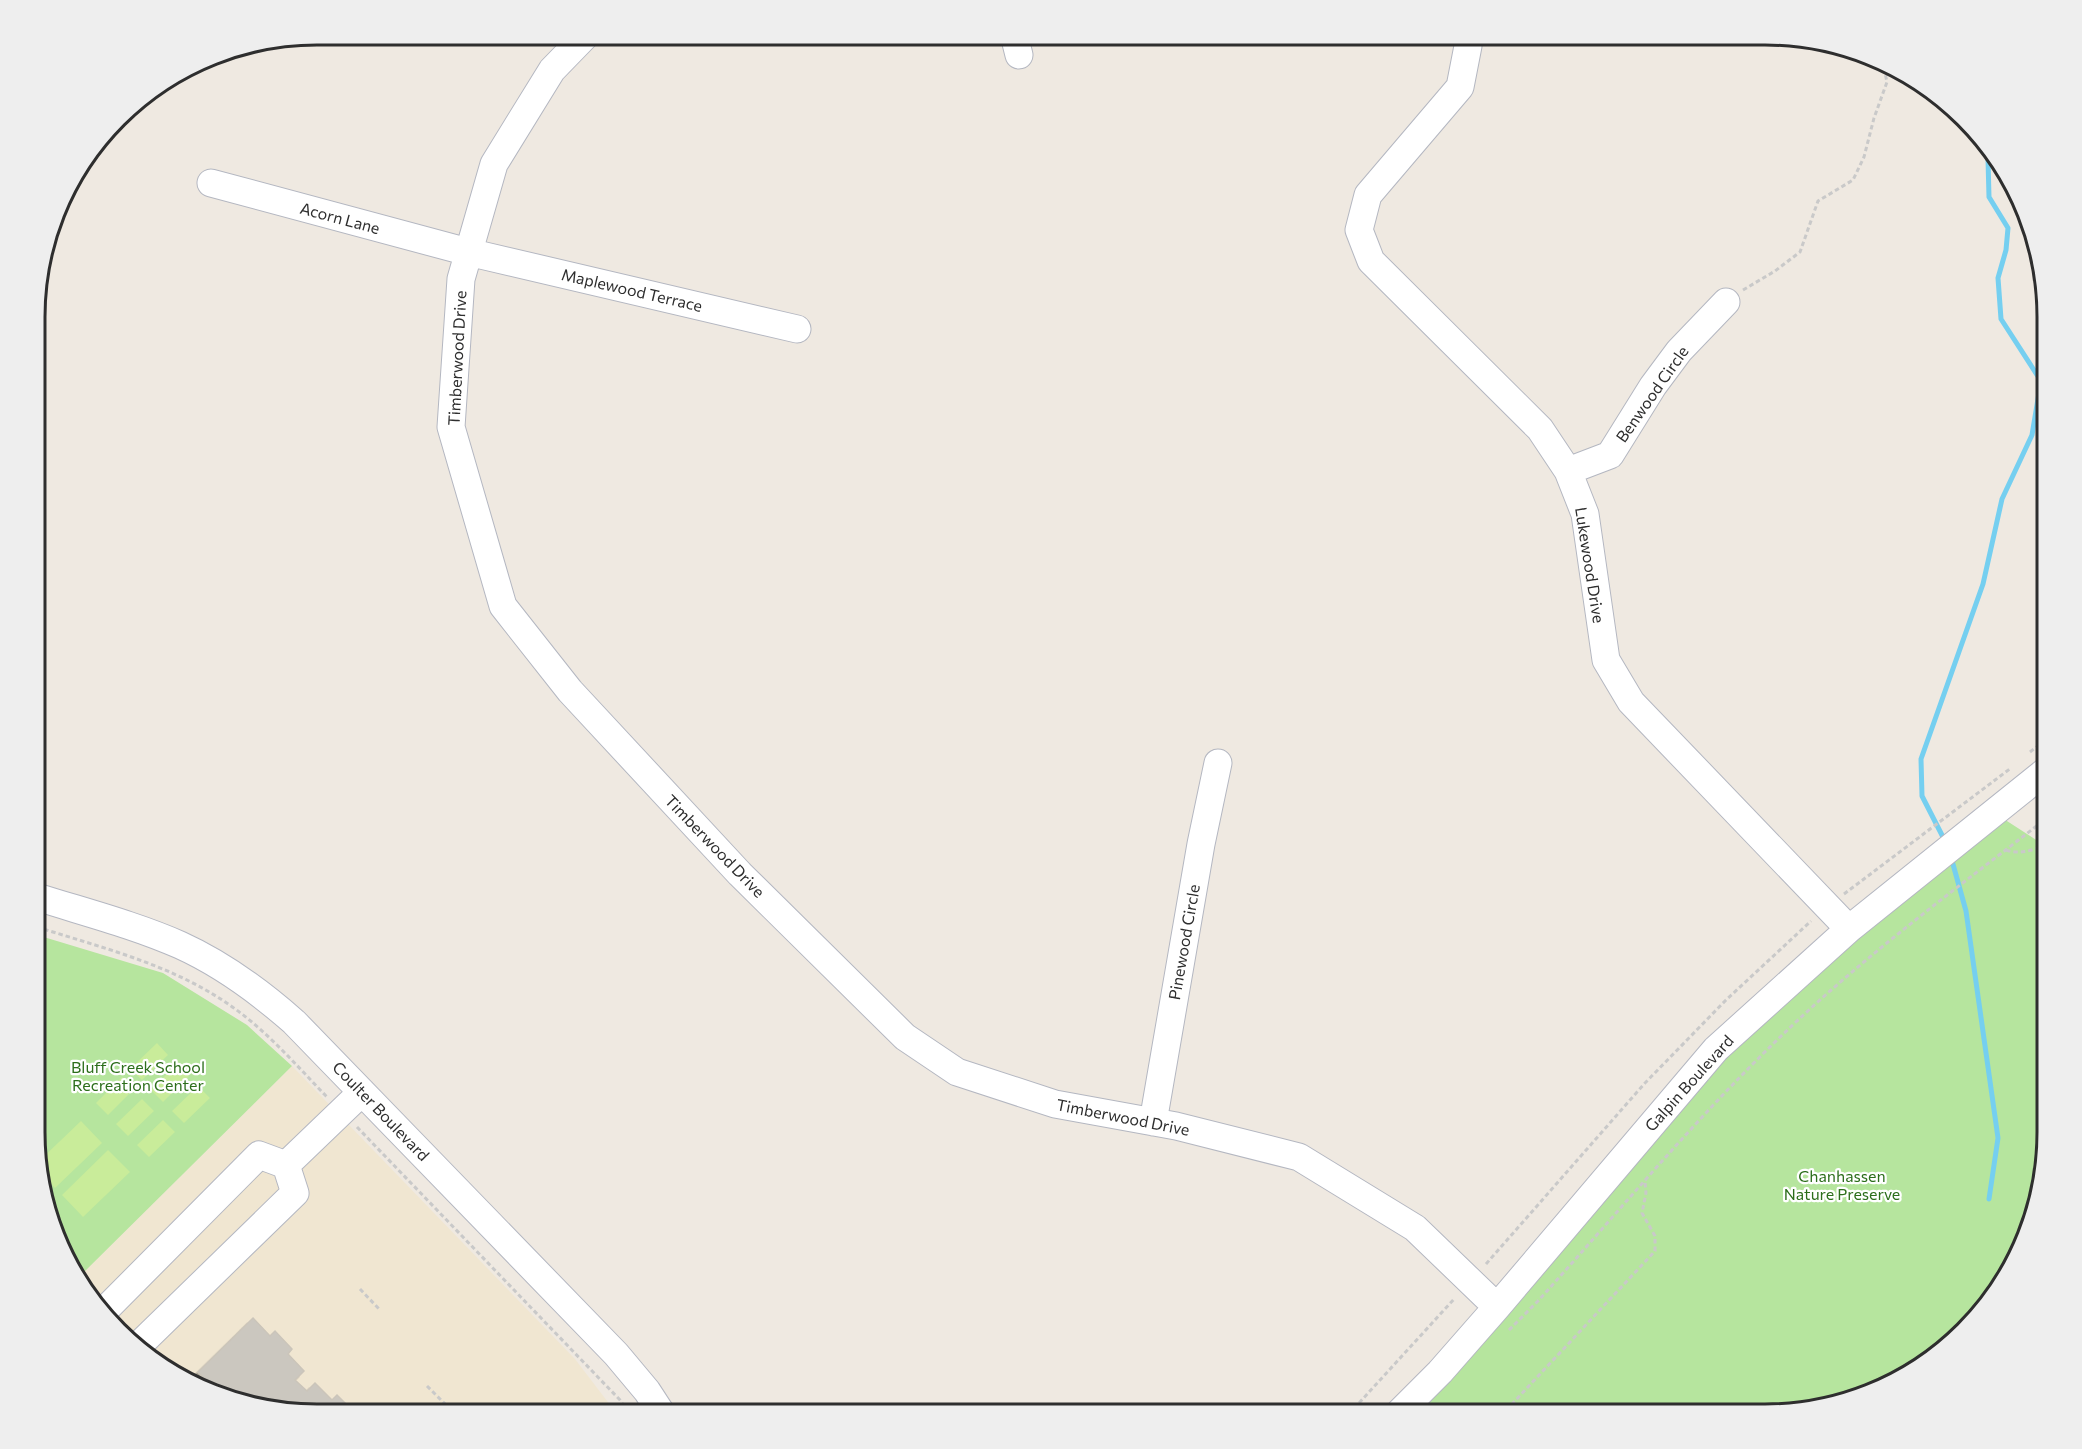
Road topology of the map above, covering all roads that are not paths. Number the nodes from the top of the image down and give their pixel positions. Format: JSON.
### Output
{"nodes":[{"id":1,"x":576,"y":45,"type":"edge"},
{"id":2,"x":1468,"y":46,"type":"dead end"},
{"id":3,"x":211,"y":183,"type":"dead end"},
{"id":4,"x":468,"y":252,"type":"junction"},
{"id":5,"x":1725,"y":302,"type":"road end"},
{"id":6,"x":797,"y":329,"type":"dead end"},
{"id":7,"x":1568,"y":471,"type":"junction"},
{"id":8,"x":1218,"y":763,"type":"dead end"},
{"id":9,"x":2037,"y":778,"type":"edge"},
{"id":10,"x":45,"y":900,"type":"edge"},
{"id":11,"x":1849,"y":928,"type":"junction"},
{"id":12,"x":362,"y":1092,"type":"junction"},
{"id":13,"x":1153,"y":1122,"type":"junction"},
{"id":14,"x":286,"y":1165,"type":"junction"},
{"id":15,"x":108,"y":1307,"type":"edge"},
{"id":16,"x":1497,"y":1307,"type":"junction"},
{"id":17,"x":142,"y":1341,"type":"edge"},
{"id":18,"x":655,"y":1404,"type":"edge"},
{"id":19,"x":1408,"y":1404,"type":"edge"}],
"edges":[{"from":1,"to":4,"type":"street","name":"Timberwood Drive"},
{"from":2,"to":7,"type":"street","name":"Lukewood Drive"},
{"from":3,"to":4,"type":"street","name":"Acorn Lane"},
{"from":4,"to":6,"type":"street","name":"Maplewood Terrace"},
{"from":4,"to":13,"type":"street","name":"Timberwood Drive"},
{"from":5,"to":7,"type":"street","name":"Benwood Circle"},
{"from":7,"to":11,"type":"street","name":"Lukewood Drive"},
{"from":8,"to":13,"type":"street","name":"Pinewood Circle"},
{"from":9,"to":11,"type":"street","name":"Galpin Boulevard"},
{"from":10,"to":12,"type":"street","name":"Coulter Boulevard"},
{"from":11,"to":16,"type":"street","name":"Galpin Boulevard"},
{"from":12,"to":14,"type":"street"},
{"from":12,"to":18,"type":"street","name":"Coulter Boulevard"},
{"from":13,"to":16,"type":"street","name":"Timberwood Drive"},
{"from":14,"to":15,"type":"street"},
{"from":14,"to":17,"type":"street"},
{"from":16,"to":19,"type":"street","name":"Galpin Boulevard"}]}
